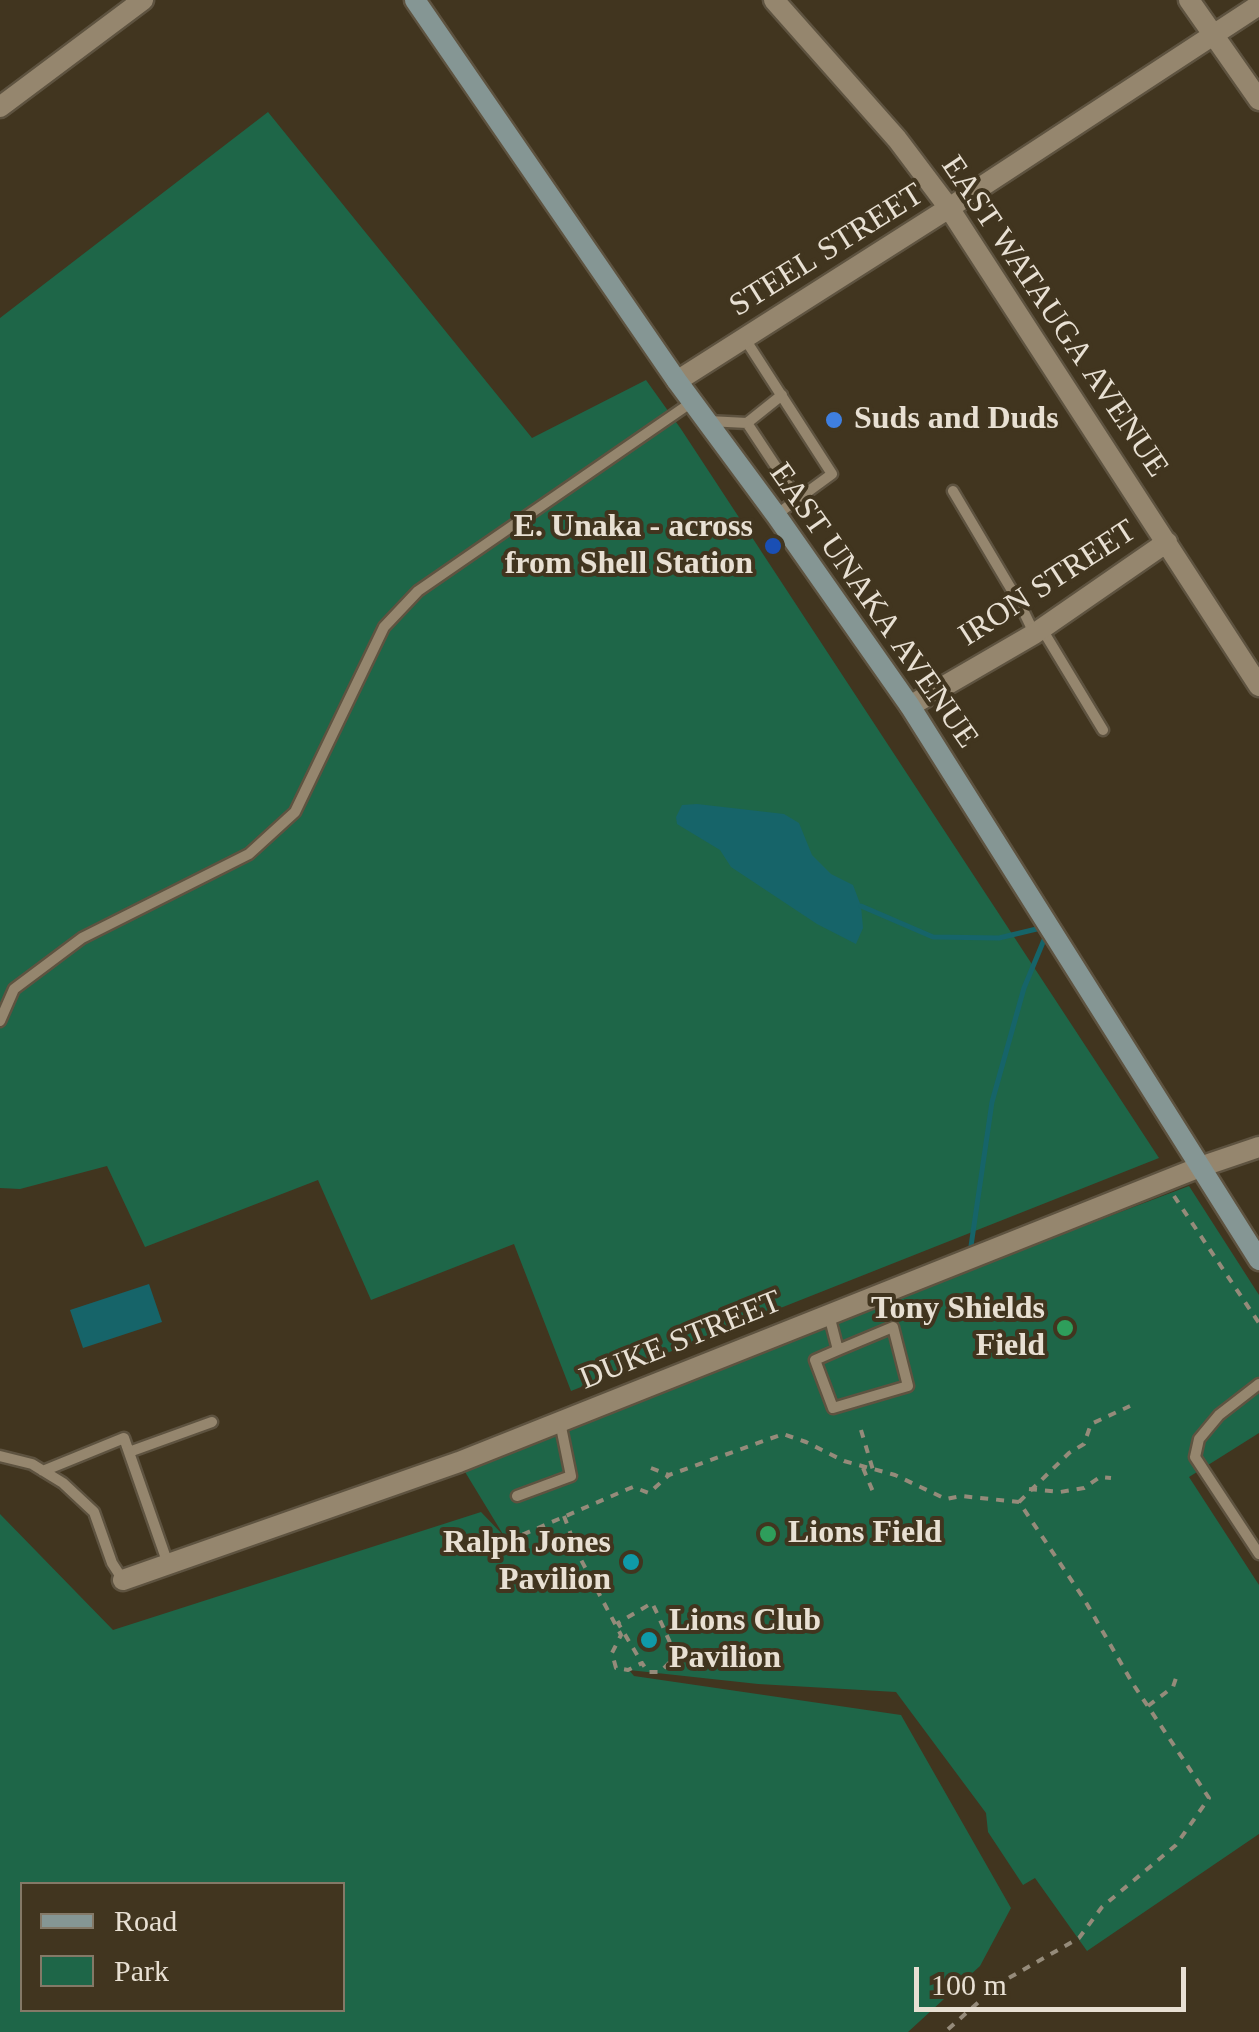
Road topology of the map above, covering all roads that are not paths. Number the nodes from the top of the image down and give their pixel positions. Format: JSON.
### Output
{"nodes":[{"id":1,"x":144,"y":0,"type":"edge"},
{"id":2,"x":415,"y":0,"type":"edge"},
{"id":3,"x":774,"y":0,"type":"edge"},
{"id":4,"x":1189,"y":0,"type":"edge"},
{"id":5,"x":1259,"y":5,"type":"edge"},
{"id":6,"x":1214,"y":34,"type":"junction"},
{"id":7,"x":1259,"y":100,"type":"edge"},
{"id":8,"x":0,"y":107,"type":"edge"},
{"id":9,"x":950,"y":208,"type":"junction"},
{"id":10,"x":745,"y":338,"type":"junction"},
{"id":11,"x":676,"y":381,"type":"junction"},
{"id":12,"x":782,"y":396,"type":"junction"},
{"id":13,"x":692,"y":402,"type":"junction"},
{"id":14,"x":706,"y":421,"type":"junction"},
{"id":15,"x":747,"y":422,"type":"junction"},
{"id":16,"x":802,"y":427,"type":"junction"},
{"id":17,"x":789,"y":435,"type":"dead end"},
{"id":18,"x":815,"y":449,"type":"junction"},
{"id":19,"x":803,"y":456,"type":"dead end"},
{"id":20,"x":953,"y":490,"type":"dead end"},
{"id":21,"x":798,"y":500,"type":"junction"},
{"id":22,"x":776,"y":515,"type":"junction"},
{"id":23,"x":1167,"y":542,"type":"junction"},
{"id":24,"x":1038,"y":631,"type":"junction"},
{"id":25,"x":1259,"y":686,"type":"edge"},
{"id":26,"x":910,"y":706,"type":"junction"},
{"id":27,"x":1103,"y":730,"type":"dead end"},
{"id":28,"x":0,"y":1021,"type":"edge"},
{"id":29,"x":1259,"y":1147,"type":"edge"},
{"id":30,"x":1200,"y":1167,"type":"junction"},
{"id":31,"x":1259,"y":1260,"type":"edge"},
{"id":32,"x":829,"y":1314,"type":"junction"},
{"id":33,"x":838,"y":1350,"type":"junction"},
{"id":34,"x":1259,"y":1384,"type":"edge"},
{"id":35,"x":560,"y":1421,"type":"junction"},
{"id":36,"x":212,"y":1422,"type":"dead end"},
{"id":37,"x":128,"y":1452,"type":"junction"},
{"id":38,"x":0,"y":1456,"type":"edge"},
{"id":39,"x":43,"y":1471,"type":"junction"},
{"id":40,"x":517,"y":1496,"type":"dead end"},
{"id":41,"x":1259,"y":1554,"type":"edge"},
{"id":42,"x":168,"y":1564,"type":"junction"},
{"id":43,"x":122,"y":1580,"type":"joint"}],
"edges":[{"from":1,"to":8,"type":"street"},
{"from":2,"to":11,"type":"main road","name":"EAST UNAKA AVENUE"},
{"from":3,"to":9,"type":"street","name":"EAST WATAUGA AVENUE"},
{"from":4,"to":6,"type":"street"},
{"from":5,"to":6,"type":"street","name":"STEEL STREET"},
{"from":6,"to":7,"type":"street"},
{"from":6,"to":9,"type":"street","name":"STEEL STREET"},
{"from":9,"to":10,"type":"street","name":"STEEL STREET"},
{"from":9,"to":23,"type":"street","name":"EAST WATAUGA AVENUE"},
{"from":10,"to":11,"type":"street","name":"STEEL STREET"},
{"from":10,"to":12,"type":"lane"},
{"from":11,"to":13,"type":"main road","name":"EAST UNAKA AVENUE"},
{"from":12,"to":15,"type":"lane"},
{"from":12,"to":16,"type":"lane"},
{"from":13,"to":14,"type":"main road","name":"EAST UNAKA AVENUE"},
{"from":13,"to":28,"type":"lane"},
{"from":14,"to":15,"type":"lane"},
{"from":14,"to":22,"type":"main road","name":"EAST UNAKA AVENUE"},
{"from":15,"to":21,"type":"lane"},
{"from":16,"to":17,"type":"lane"},
{"from":16,"to":18,"type":"lane"},
{"from":18,"to":19,"type":"lane"},
{"from":18,"to":21,"type":"lane"},
{"from":20,"to":24,"type":"lane"},
{"from":21,"to":22,"type":"lane"},
{"from":22,"to":26,"type":"main road","name":"EAST UNAKA AVENUE"},
{"from":23,"to":24,"type":"street","name":"IRON STREET"},
{"from":23,"to":25,"type":"street","name":"EAST WATAUGA AVENUE"},
{"from":24,"to":26,"type":"street","name":"IRON STREET"},
{"from":24,"to":27,"type":"lane"},
{"from":26,"to":30,"type":"main road","name":"EAST UNAKA AVENUE"},
{"from":29,"to":30,"type":"street","name":"DUKE STREET"},
{"from":30,"to":31,"type":"main road","name":"EAST UNAKA AVENUE"},
{"from":30,"to":32,"type":"street","name":"DUKE STREET"},
{"from":32,"to":33,"type":"lane"},
{"from":32,"to":35,"type":"street","name":"DUKE STREET"},
{"from":33,"to":33,"type":"lane"},
{"from":34,"to":41,"type":"lane"},
{"from":35,"to":40,"type":"lane"},
{"from":35,"to":42,"type":"street","name":"DUKE STREET"},
{"from":36,"to":37,"type":"lane"},
{"from":37,"to":39,"type":"lane"},
{"from":37,"to":42,"type":"lane"},
{"from":38,"to":39,"type":"lane"},
{"from":39,"to":43,"type":"lane"},
{"from":42,"to":43,"type":"street","name":"DUKE STREET"}]}
